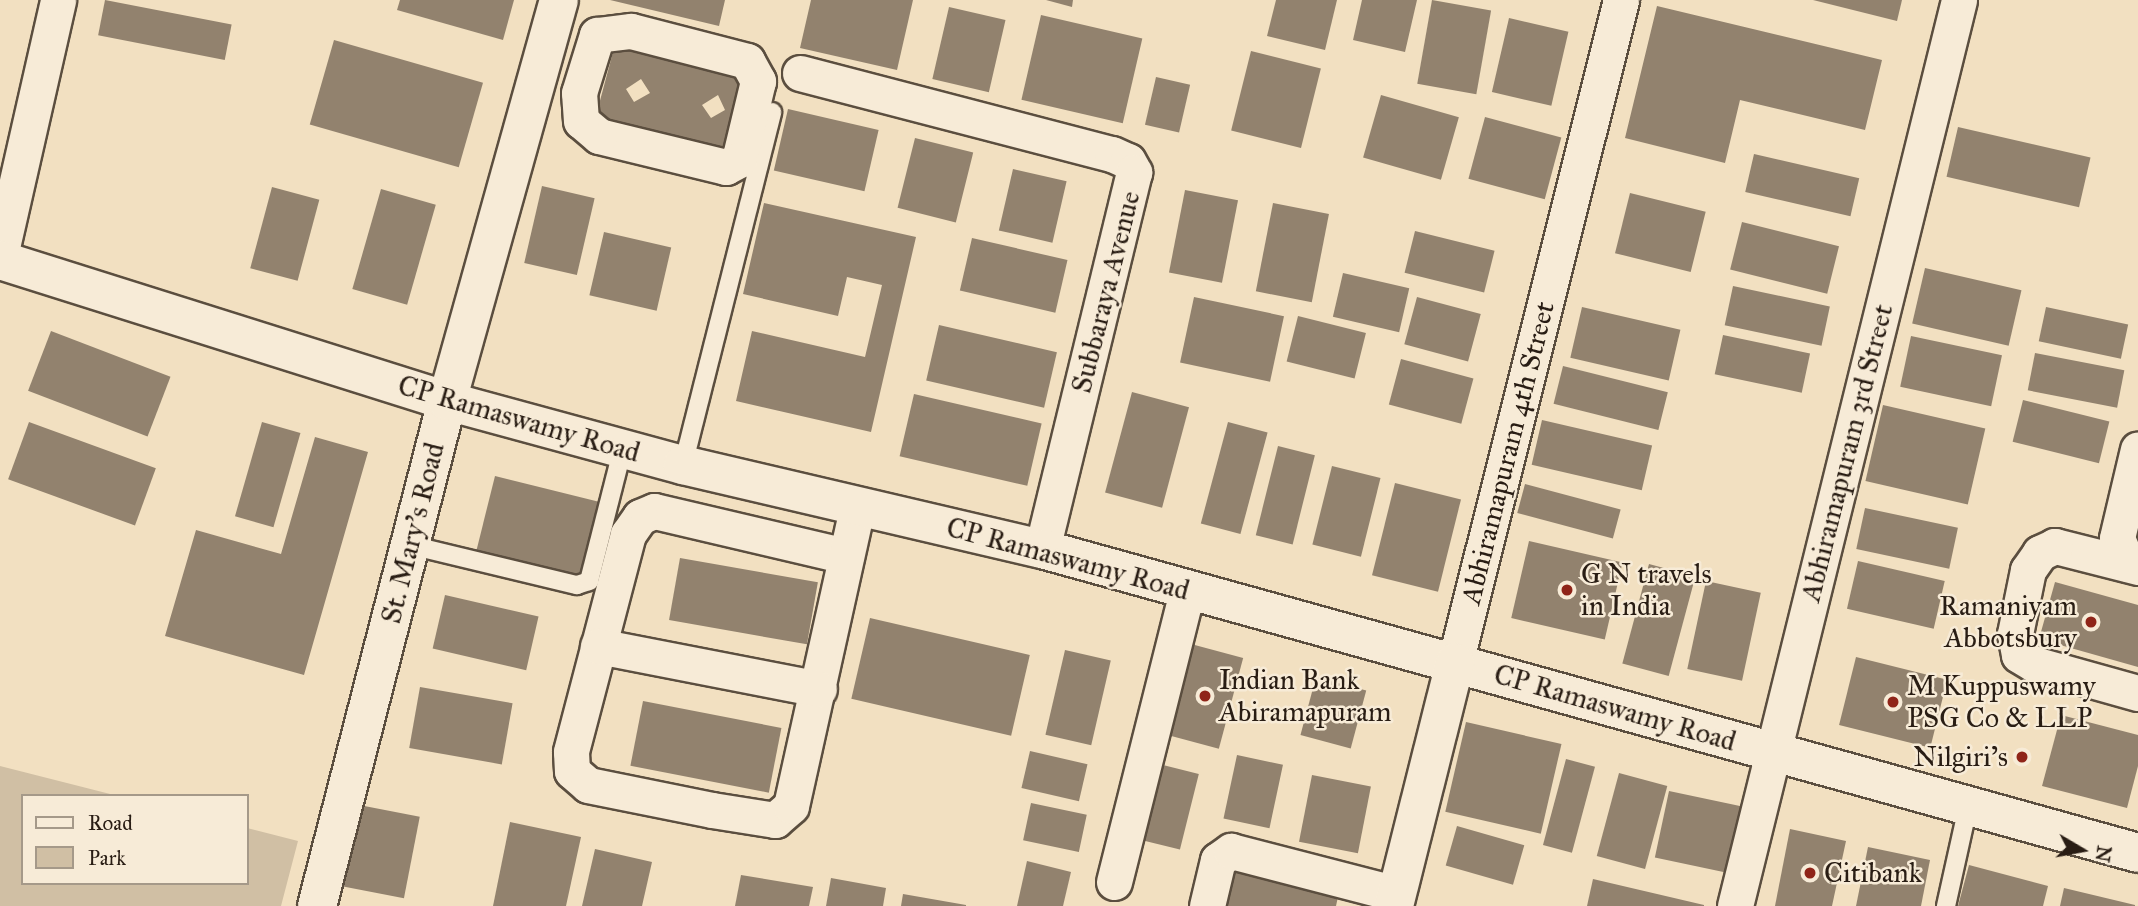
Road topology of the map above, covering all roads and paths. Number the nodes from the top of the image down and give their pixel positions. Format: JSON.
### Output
{"nodes":[{"id":1,"x":58,"y":0,"type":"edge"},
{"id":2,"x":1959,"y":0,"type":"edge"},
{"id":3,"x":1617,"y":1,"type":"edge"},
{"id":4,"x":555,"y":14,"type":"edge"},
{"id":5,"x":597,"y":35,"type":"junction"},
{"id":6,"x":800,"y":73,"type":"dead end"},
{"id":7,"x":538,"y":77,"type":"junction"},
{"id":8,"x":579,"y":93,"type":"junction"},
{"id":9,"x":772,"y":112,"type":"dead end"},
{"id":10,"x":0,"y":258,"type":"edge"},
{"id":11,"x":447,"y":401,"type":"junction"},
{"id":12,"x":623,"y":448,"type":"junction"},
{"id":13,"x":2138,"y":449,"type":"edge"},
{"id":14,"x":683,"y":465,"type":"junction"},
{"id":15,"x":858,"y":505,"type":"junction"},
{"id":16,"x":410,"y":545,"type":"junction"},
{"id":17,"x":1042,"y":549,"type":"junction"},
{"id":18,"x":846,"y":556,"type":"junction"},
{"id":19,"x":2133,"y":566,"type":"edge"},
{"id":20,"x":1187,"y":591,"type":"junction"},
{"id":21,"x":598,"y":646,"type":"junction"},
{"id":22,"x":1455,"y":663,"type":"junction"},
{"id":23,"x":819,"y":689,"type":"junction"},
{"id":24,"x":2138,"y":693,"type":"edge"},
{"id":25,"x":1770,"y":751,"type":"junction"},
{"id":26,"x":1968,"y":807,"type":"junction"},
{"id":27,"x":2138,"y":853,"type":"edge"},
{"id":28,"x":1114,"y":882,"type":"dead end"},
{"id":29,"x":1395,"y":900,"type":"edge"},
{"id":30,"x":317,"y":906,"type":"edge"},
{"id":31,"x":1207,"y":906,"type":"edge"},
{"id":32,"x":1735,"y":906,"type":"edge"},
{"id":33,"x":1945,"y":906,"type":"edge"}],
"edges":[{"from":1,"to":10,"type":"street"},
{"from":2,"to":25,"type":"street","name":"Abhiramapuram 3rd Street"},
{"from":3,"to":22,"type":"street","name":"Abhiramapuram 4th Street"},
{"from":4,"to":5,"type":"street"},
{"from":4,"to":7,"type":"main road","name":"St. Mary's Road"},
{"from":5,"to":8,"type":"street"},
{"from":5,"to":8,"type":"street"},
{"from":6,"to":17,"type":"street","name":"Subbaraya Avenue"},
{"from":7,"to":8,"type":"street"},
{"from":7,"to":11,"type":"main road","name":"St. Mary's Road"},
{"from":9,"to":14,"type":"lane"},
{"from":10,"to":11,"type":"main road","name":"CP Ramaswamy Road"},
{"from":11,"to":12,"type":"main road","name":"CP Ramaswamy Road"},
{"from":11,"to":16,"type":"main road","name":"St. Mary's Road"},
{"from":12,"to":14,"type":"main road","name":"CP Ramaswamy Road"},
{"from":12,"to":16,"type":"lane"},
{"from":13,"to":19,"type":"street"},
{"from":14,"to":15,"type":"main road","name":"CP Ramaswamy Road"},
{"from":15,"to":17,"type":"main road","name":"CP Ramaswamy Road"},
{"from":15,"to":18,"type":"street"},
{"from":16,"to":30,"type":"main road","name":"St. Mary's Road"},
{"from":17,"to":20,"type":"main road","name":"CP Ramaswamy Road"},
{"from":18,"to":21,"type":"street"},
{"from":18,"to":23,"type":"street"},
{"from":19,"to":24,"type":"street"},
{"from":20,"to":22,"type":"main road","name":"CP Ramaswamy Road"},
{"from":20,"to":28,"type":"street"},
{"from":21,"to":23,"type":"street"},
{"from":21,"to":23,"type":"street"},
{"from":22,"to":25,"type":"main road","name":"CP Ramaswamy Road"},
{"from":22,"to":29,"type":"main road","name":"Abhiramapuram 4th Street"},
{"from":25,"to":26,"type":"main road","name":"CP Ramaswamy Road"},
{"from":25,"to":32,"type":"street","name":"Abhiramapuram 3rd Street"},
{"from":26,"to":27,"type":"main road","name":"CP Ramaswamy Road"},
{"from":26,"to":33,"type":"lane"},
{"from":29,"to":31,"type":"street"}]}
